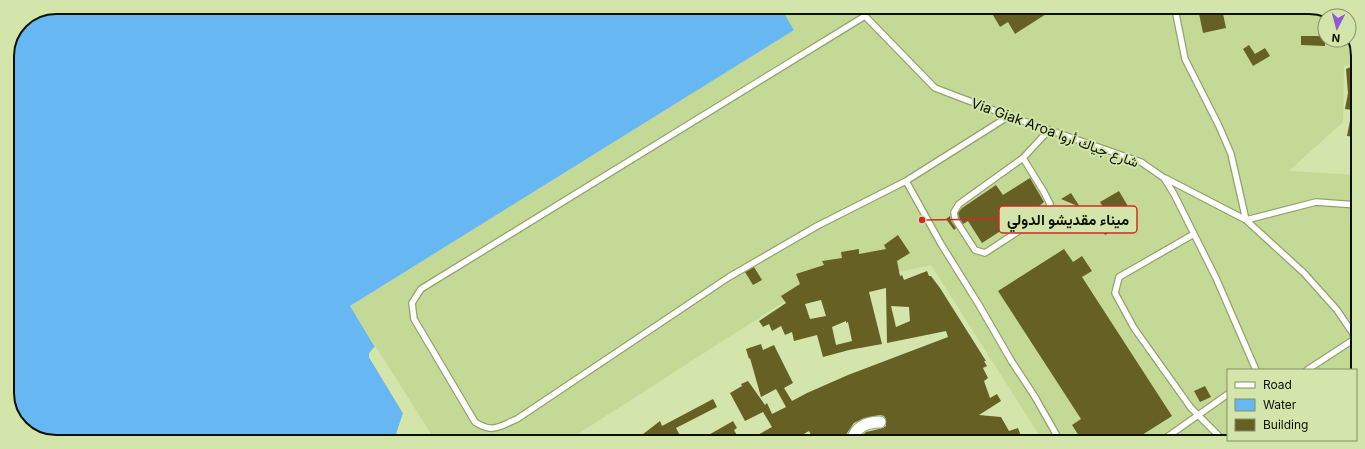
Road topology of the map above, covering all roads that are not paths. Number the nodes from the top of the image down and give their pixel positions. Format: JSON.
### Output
{"nodes":[{"id":1,"x":1175,"y":14,"type":"edge"},
{"id":2,"x":866,"y":16,"type":"joint"},
{"id":3,"x":1009,"y":116,"type":"junction"},
{"id":4,"x":1050,"y":130,"type":"junction"},
{"id":5,"x":1023,"y":158,"type":"junction"},
{"id":6,"x":1164,"y":178,"type":"junction"},
{"id":7,"x":906,"y":182,"type":"junction"},
{"id":8,"x":1351,"y":205,"type":"edge"},
{"id":9,"x":1246,"y":220,"type":"junction"},
{"id":10,"x":1194,"y":234,"type":"junction"},
{"id":11,"x":1351,"y":331,"type":"edge"},
{"id":12,"x":1351,"y":341,"type":"edge"},
{"id":13,"x":1256,"y":369,"type":"edge"},
{"id":14,"x":1309,"y":369,"type":"edge"},
{"id":15,"x":1227,"y":395,"type":"edge"},
{"id":16,"x":1198,"y":415,"type":"junction"},
{"id":17,"x":880,"y":422,"type":"dead end"},
{"id":18,"x":854,"y":435,"type":"edge"},
{"id":19,"x":1056,"y":435,"type":"edge"},
{"id":20,"x":1170,"y":435,"type":"edge"},
{"id":21,"x":1218,"y":435,"type":"edge"}],
"edges":[{"from":1,"to":9,"type":"lane"},
{"from":2,"to":3,"type":"lane","name":"Via Giak Aroa شارع جياك أروا"},
{"from":2,"to":7,"type":"lane"},
{"from":3,"to":4,"type":"lane","name":"Via Giak Aroa شارع جياك أروا"},
{"from":3,"to":7,"type":"lane"},
{"from":4,"to":5,"type":"lane"},
{"from":4,"to":6,"type":"lane","name":"Via Giak Aroa شارع جياك أروا"},
{"from":5,"to":5,"type":"lane"},
{"from":6,"to":9,"type":"lane"},
{"from":6,"to":10,"type":"lane","name":"Via Giak Aroa شارع جياك أروا"},
{"from":7,"to":19,"type":"lane"},
{"from":8,"to":9,"type":"lane"},
{"from":9,"to":11,"type":"lane"},
{"from":10,"to":13,"type":"lane","name":"Via Giak Aroa شارع جياك أروا"},
{"from":10,"to":16,"type":"lane"},
{"from":12,"to":14,"type":"lane"},
{"from":15,"to":16,"type":"lane"},
{"from":16,"to":20,"type":"lane"},
{"from":16,"to":21,"type":"lane"},
{"from":17,"to":18,"type":"street"}]}
